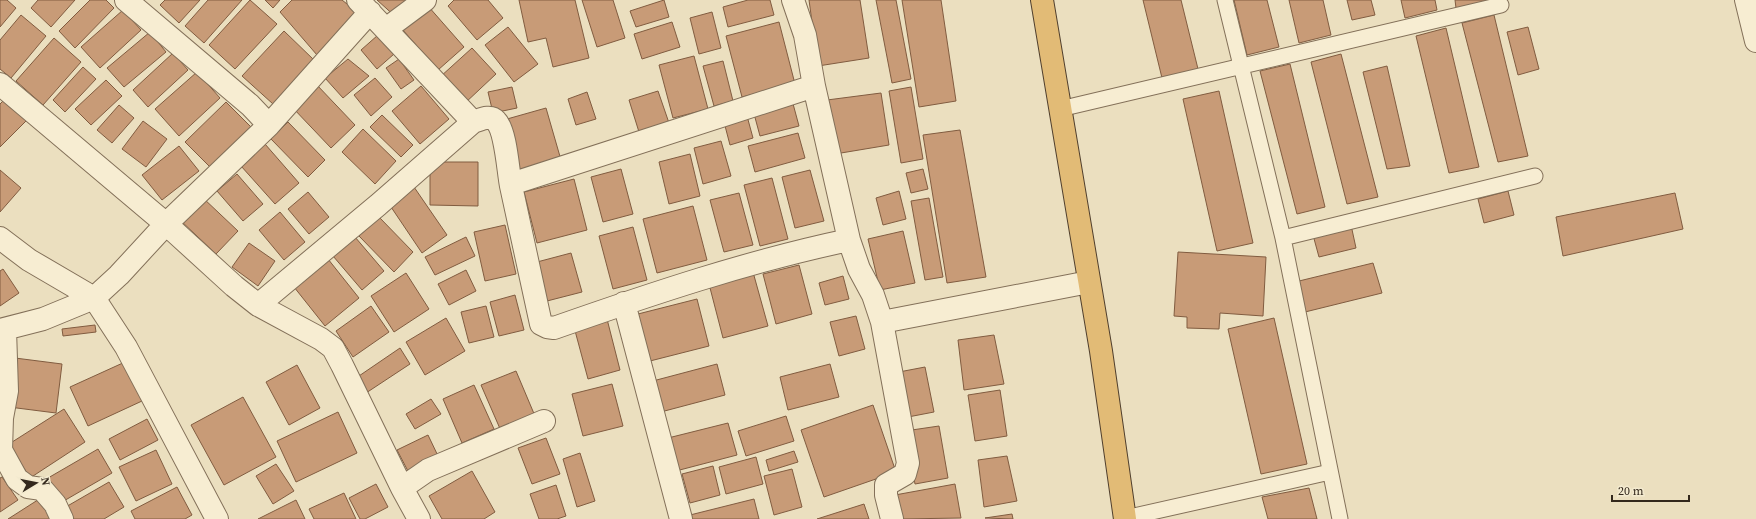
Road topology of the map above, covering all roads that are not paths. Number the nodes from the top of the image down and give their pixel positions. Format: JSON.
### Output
{"nodes":[{"id":1,"x":126,"y":0,"type":"edge"},
{"id":2,"x":425,"y":0,"type":"edge"},
{"id":3,"x":793,"y":0,"type":"edge"},
{"id":4,"x":1042,"y":0,"type":"edge"},
{"id":5,"x":1225,"y":0,"type":"edge"},
{"id":6,"x":1746,"y":0,"type":"edge"},
{"id":7,"x":1500,"y":5,"type":"dead end"},
{"id":8,"x":364,"y":6,"type":"edge"},
{"id":9,"x":386,"y":29,"type":"junction"},
{"id":10,"x":1756,"y":41,"type":"edge"},
{"id":11,"x":1242,"y":67,"type":"junction"},
{"id":12,"x":0,"y":84,"type":"edge"},
{"id":13,"x":814,"y":86,"type":"junction"},
{"id":14,"x":1060,"y":109,"type":"junction"},
{"id":15,"x":473,"y":122,"type":"junction"},
{"id":16,"x":269,"y":125,"type":"junction"},
{"id":17,"x":1534,"y":176,"type":"dead end"},
{"id":18,"x":511,"y":184,"type":"junction"},
{"id":19,"x":166,"y":224,"type":"junction"},
{"id":20,"x":0,"y":238,"type":"edge"},
{"id":21,"x":1283,"y":238,"type":"junction"},
{"id":22,"x":849,"y":240,"type":"junction"},
{"id":23,"x":1089,"y":282,"type":"junction"},
{"id":24,"x":94,"y":298,"type":"junction"},
{"id":25,"x":624,"y":303,"type":"junction"},
{"id":26,"x":258,"y":305,"type":"junction"},
{"id":27,"x":882,"y":322,"type":"junction"},
{"id":28,"x":3,"y":330,"type":"edge"},
{"id":29,"x":544,"y":422,"type":"dead end"},
{"id":30,"x":1330,"y":472,"type":"junction"},
{"id":31,"x":402,"y":488,"type":"junction"},
{"id":32,"x":1125,"y":518,"type":"edge"},
{"id":33,"x":62,"y":519,"type":"edge"},
{"id":34,"x":217,"y":519,"type":"edge"},
{"id":35,"x":419,"y":519,"type":"edge"},
{"id":36,"x":682,"y":519,"type":"edge"},
{"id":37,"x":892,"y":519,"type":"edge"},
{"id":38,"x":1340,"y":519,"type":"edge"}],
"edges":[{"from":1,"to":16,"type":"street"},
{"from":2,"to":9,"type":"street"},
{"from":3,"to":13,"type":"street"},
{"from":4,"to":14,"type":"highway"},
{"from":5,"to":11,"type":"lane"},
{"from":6,"to":10,"type":"street"},
{"from":7,"to":11,"type":"lane"},
{"from":8,"to":9,"type":"street"},
{"from":8,"to":16,"type":"street"},
{"from":9,"to":15,"type":"street"},
{"from":11,"to":14,"type":"lane"},
{"from":11,"to":21,"type":"lane"},
{"from":12,"to":19,"type":"street"},
{"from":13,"to":18,"type":"street"},
{"from":13,"to":22,"type":"street"},
{"from":14,"to":23,"type":"highway"},
{"from":15,"to":18,"type":"street"},
{"from":15,"to":26,"type":"street"},
{"from":16,"to":19,"type":"street"},
{"from":17,"to":21,"type":"lane"},
{"from":18,"to":25,"type":"street"},
{"from":19,"to":24,"type":"street"},
{"from":19,"to":26,"type":"street"},
{"from":20,"to":24,"type":"street"},
{"from":21,"to":30,"type":"lane"},
{"from":22,"to":25,"type":"street"},
{"from":22,"to":27,"type":"street"},
{"from":23,"to":27,"type":"street"},
{"from":23,"to":32,"type":"highway"},
{"from":24,"to":28,"type":"street"},
{"from":24,"to":34,"type":"street"},
{"from":25,"to":36,"type":"street"},
{"from":26,"to":31,"type":"street"},
{"from":27,"to":37,"type":"street"},
{"from":28,"to":33,"type":"street"},
{"from":29,"to":31,"type":"street"},
{"from":30,"to":32,"type":"lane"},
{"from":30,"to":38,"type":"lane"},
{"from":31,"to":35,"type":"street"}]}
